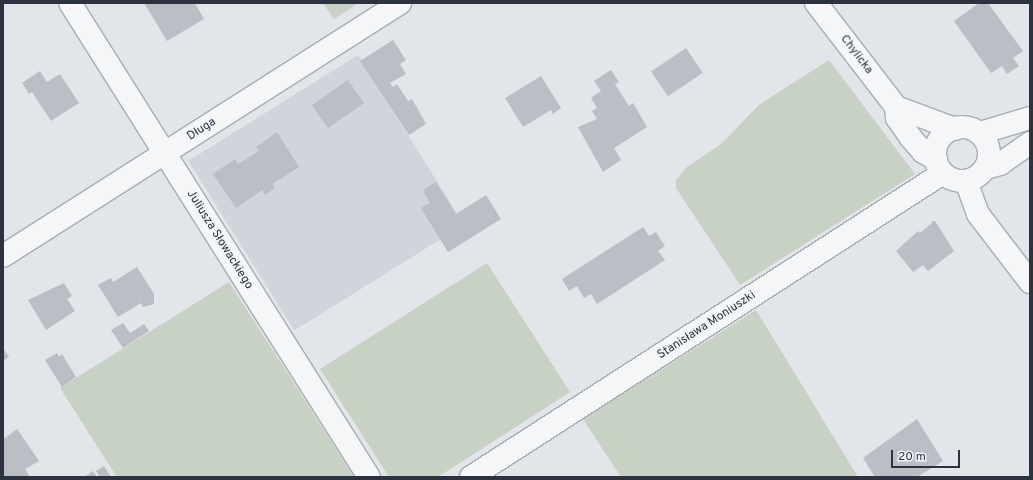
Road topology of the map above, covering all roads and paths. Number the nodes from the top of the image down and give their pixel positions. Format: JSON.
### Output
{"nodes":[{"id":1,"x":70,"y":3,"type":"edge"},
{"id":2,"x":400,"y":3,"type":"edge"},
{"id":3,"x":816,"y":3,"type":"edge"},
{"id":4,"x":896,"y":107,"type":"junction"},
{"id":5,"x":1030,"y":118,"type":"edge"},
{"id":6,"x":955,"y":129,"type":"junction"},
{"id":7,"x":980,"y":133,"type":"junction"},
{"id":8,"x":1030,"y":143,"type":"edge"},
{"id":9,"x":165,"y":153,"type":"junction"},
{"id":10,"x":939,"y":166,"type":"junction"},
{"id":11,"x":986,"y":168,"type":"junction"},
{"id":12,"x":966,"y":181,"type":"junction"},
{"id":13,"x":3,"y":256,"type":"edge"},
{"id":14,"x":1030,"y":282,"type":"edge"},
{"id":15,"x":369,"y":477,"type":"edge"},
{"id":16,"x":470,"y":477,"type":"edge"}],
"edges":[{"from":1,"to":9,"type":"street","name":"Juliusza Słowackiego"},
{"from":2,"to":9,"type":"street","name":"Długa"},
{"from":3,"to":4,"type":"street","name":"Chylicka"},
{"from":4,"to":6,"type":"street"},
{"from":4,"to":10,"type":"street","name":"Chylicka"},
{"from":5,"to":7,"type":"street"},
{"from":6,"to":7,"type":"street"},
{"from":6,"to":10,"type":"street"},
{"from":7,"to":11,"type":"street"},
{"from":8,"to":11,"type":"street"},
{"from":9,"to":13,"type":"street","name":"Długa"},
{"from":9,"to":15,"type":"street","name":"Juliusza Słowackiego"},
{"from":10,"to":12,"type":"street"},
{"from":10,"to":16,"type":"street","name":"Stanisława Moniuszki"},
{"from":11,"to":12,"type":"street"},
{"from":12,"to":14,"type":"street"}]}
